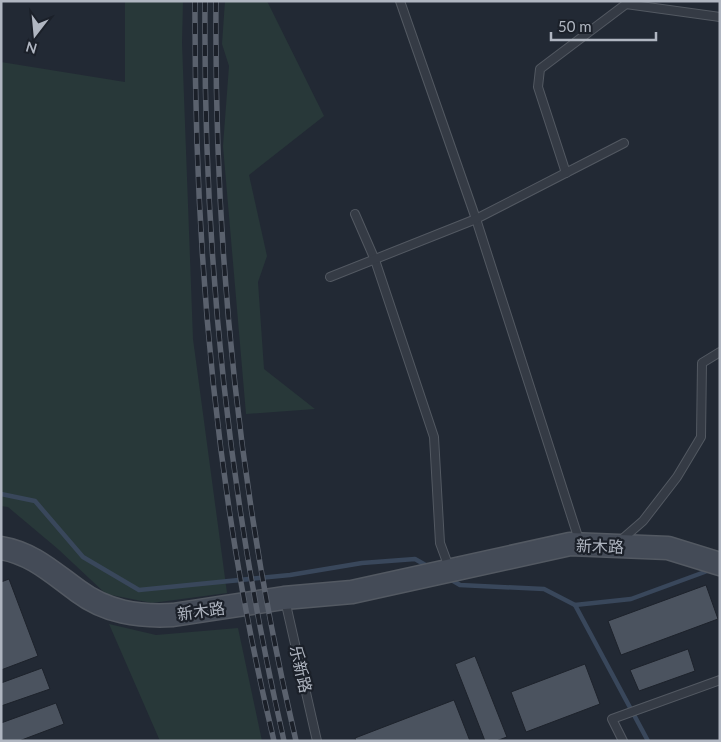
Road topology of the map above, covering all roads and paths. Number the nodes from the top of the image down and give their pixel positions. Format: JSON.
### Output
{"nodes":[{"id":1,"x":400,"y":1,"type":"edge"},
{"id":2,"x":720,"y":17,"type":"edge"},
{"id":3,"x":624,"y":144,"type":"dead end"},
{"id":4,"x":566,"y":174,"type":"junction"},
{"id":5,"x":355,"y":214,"type":"dead end"},
{"id":6,"x":476,"y":219,"type":"junction"},
{"id":7,"x":375,"y":260,"type":"junction"},
{"id":8,"x":330,"y":277,"type":"dead end"},
{"id":9,"x":720,"y":352,"type":"edge"},
{"id":10,"x":580,"y":545,"type":"junction"},
{"id":11,"x":614,"y":546,"type":"junction"},
{"id":12,"x":1,"y":548,"type":"edge"},
{"id":13,"x":720,"y":564,"type":"edge"},
{"id":14,"x":451,"y":571,"type":"junction"},
{"id":15,"x":284,"y":598,"type":"junction"},
{"id":16,"x":720,"y":680,"type":"edge"},
{"id":17,"x":317,"y":741,"type":"edge"},
{"id":18,"x":623,"y":741,"type":"edge"}],
"edges":[{"from":1,"to":6,"type":"lane"},
{"from":2,"to":4,"type":"lane"},
{"from":3,"to":4,"type":"lane"},
{"from":4,"to":6,"type":"lane"},
{"from":5,"to":7,"type":"lane"},
{"from":6,"to":7,"type":"lane"},
{"from":6,"to":10,"type":"lane"},
{"from":7,"to":8,"type":"lane"},
{"from":7,"to":14,"type":"lane"},
{"from":9,"to":11,"type":"lane"},
{"from":10,"to":11,"type":"street","name":"新木路"},
{"from":10,"to":14,"type":"street","name":"新木路"},
{"from":11,"to":13,"type":"street","name":"新木路"},
{"from":12,"to":15,"type":"street","name":"新木路"},
{"from":14,"to":15,"type":"street","name":"新木路"},
{"from":15,"to":17,"type":"lane","name":"乐新路"},
{"from":16,"to":18,"type":"lane"}]}
